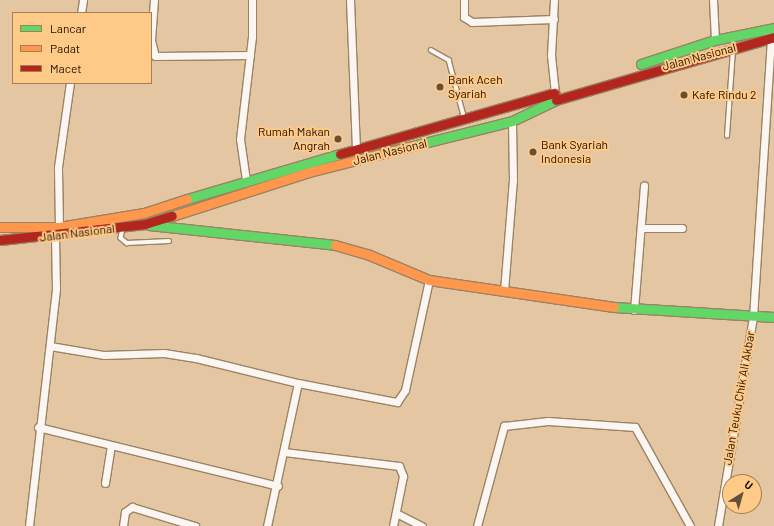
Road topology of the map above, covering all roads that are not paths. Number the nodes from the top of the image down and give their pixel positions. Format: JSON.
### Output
{"nodes":[{"id":1,"x":83,"y":0,"type":"edge"},
{"id":2,"x":154,"y":0,"type":"edge"},
{"id":3,"x":252,"y":0,"type":"edge"},
{"id":4,"x":350,"y":0,"type":"edge"},
{"id":5,"x":464,"y":0,"type":"edge"},
{"id":6,"x":554,"y":0,"type":"edge"},
{"id":7,"x":713,"y":0,"type":"edge"},
{"id":8,"x":81,"y":12,"type":"edge"},
{"id":9,"x":554,"y":19,"type":"junction"},
{"id":10,"x":152,"y":27,"type":"edge"},
{"id":11,"x":773,"y":34,"type":"edge"},
{"id":12,"x":715,"y":40,"type":"junction"},
{"id":13,"x":152,"y":44,"type":"edge"},
{"id":14,"x":733,"y":48,"type":"junction"},
{"id":15,"x":431,"y":50,"type":"dead end"},
{"id":16,"x":250,"y":55,"type":"junction"},
{"id":17,"x":70,"y":84,"type":"edge"},
{"id":18,"x":555,"y":93,"type":"junction"},
{"id":19,"x":469,"y":120,"type":"junction"},
{"id":20,"x":512,"y":121,"type":"junction"},
{"id":21,"x":476,"y":130,"type":"junction"},
{"id":22,"x":727,"y":136,"type":"dead end"},
{"id":23,"x":356,"y":149,"type":"junction"},
{"id":24,"x":246,"y":180,"type":"junction"},
{"id":25,"x":644,"y":185,"type":"dead end"},
{"id":26,"x":145,"y":224,"type":"junction"},
{"id":27,"x":59,"y":227,"type":"junction"},
{"id":28,"x":0,"y":228,"type":"edge"},
{"id":29,"x":123,"y":228,"type":"junction"},
{"id":30,"x":642,"y":228,"type":"junction"},
{"id":31,"x":682,"y":228,"type":"dead end"},
{"id":32,"x":55,"y":237,"type":"junction"},
{"id":33,"x":0,"y":240,"type":"edge"},
{"id":34,"x":169,"y":241,"type":"dead end"},
{"id":35,"x":429,"y":280,"type":"junction"},
{"id":36,"x":504,"y":291,"type":"junction"},
{"id":37,"x":634,"y":310,"type":"junction"},
{"id":38,"x":753,"y":317,"type":"junction"},
{"id":39,"x":774,"y":317,"type":"edge"},
{"id":40,"x":50,"y":346,"type":"junction"},
{"id":41,"x":298,"y":383,"type":"junction"},
{"id":42,"x":38,"y":427,"type":"junction"},
{"id":43,"x":111,"y":446,"type":"junction"},
{"id":44,"x":284,"y":452,"type":"junction"},
{"id":45,"x":105,"y":483,"type":"dead end"},
{"id":46,"x":278,"y":486,"type":"junction"},
{"id":47,"x":396,"y":513,"type":"junction"},
{"id":48,"x":29,"y":526,"type":"edge"},
{"id":49,"x":123,"y":526,"type":"edge"},
{"id":50,"x":195,"y":526,"type":"edge"},
{"id":51,"x":266,"y":526,"type":"edge"},
{"id":52,"x":393,"y":526,"type":"edge"},
{"id":53,"x":422,"y":526,"type":"edge"},
{"id":54,"x":477,"y":526,"type":"edge"},
{"id":55,"x":690,"y":526,"type":"edge"},
{"id":56,"x":718,"y":526,"type":"edge"}],
"edges":[{"from":1,"to":8,"type":"street"},
{"from":2,"to":10,"type":"street"},
{"from":3,"to":16,"type":"street"},
{"from":4,"to":23,"type":"street"},
{"from":5,"to":9,"type":"street"},
{"from":6,"to":9,"type":"street"},
{"from":7,"to":12,"type":"street"},
{"from":9,"to":18,"type":"street"},
{"from":11,"to":12,"type":"main road","name":"Jalan Nasional"},
{"from":11,"to":14,"type":"main road","name":"Jalan Nasional"},
{"from":11,"to":38,"type":"street","name":"Jalan Teuku Chik Ali Akbar"},
{"from":12,"to":18,"type":"main road","name":"Jalan Nasional"},
{"from":13,"to":16,"type":"street"},
{"from":14,"to":20,"type":"main road","name":"Jalan Nasional"},
{"from":14,"to":22,"type":"lane"},
{"from":15,"to":19,"type":"lane"},
{"from":16,"to":24,"type":"street"},
{"from":17,"to":27,"type":"street"},
{"from":18,"to":19,"type":"main road","name":"Jalan Nasional"},
{"from":19,"to":21,"type":"main road"},
{"from":19,"to":23,"type":"main road","name":"Jalan Nasional"},
{"from":20,"to":21,"type":"main road","name":"Jalan Nasional"},
{"from":20,"to":36,"type":"street"},
{"from":21,"to":26,"type":"main road","name":"Jalan Nasional"},
{"from":23,"to":24,"type":"main road","name":"Jalan Nasional"},
{"from":24,"to":27,"type":"main road","name":"Jalan Nasional"},
{"from":25,"to":30,"type":"street"},
{"from":26,"to":29,"type":"main road","name":"Jalan Nasional"},
{"from":26,"to":35,"type":"main road"},
{"from":27,"to":28,"type":"main road","name":"Jalan Nasional"},
{"from":29,"to":32,"type":"main road","name":"Jalan Nasional"},
{"from":29,"to":34,"type":"lane"},
{"from":30,"to":31,"type":"street"},
{"from":30,"to":37,"type":"street"},
{"from":32,"to":33,"type":"main road","name":"Jalan Nasional"},
{"from":32,"to":40,"type":"street"},
{"from":35,"to":36,"type":"main road"},
{"from":35,"to":41,"type":"street"},
{"from":36,"to":37,"type":"main road"},
{"from":37,"to":38,"type":"main road"},
{"from":38,"to":39,"type":"main road"},
{"from":38,"to":56,"type":"street","name":"Jalan Teuku Chik Ali Akbar"},
{"from":40,"to":41,"type":"street"},
{"from":40,"to":42,"type":"street"},
{"from":41,"to":44,"type":"street"},
{"from":42,"to":43,"type":"street"},
{"from":42,"to":48,"type":"street"},
{"from":43,"to":45,"type":"street"},
{"from":43,"to":46,"type":"street"},
{"from":44,"to":46,"type":"street"},
{"from":44,"to":47,"type":"street"},
{"from":46,"to":51,"type":"street"},
{"from":47,"to":52,"type":"street"},
{"from":47,"to":53,"type":"street"},
{"from":49,"to":50,"type":"street"},
{"from":54,"to":55,"type":"street"}]}
